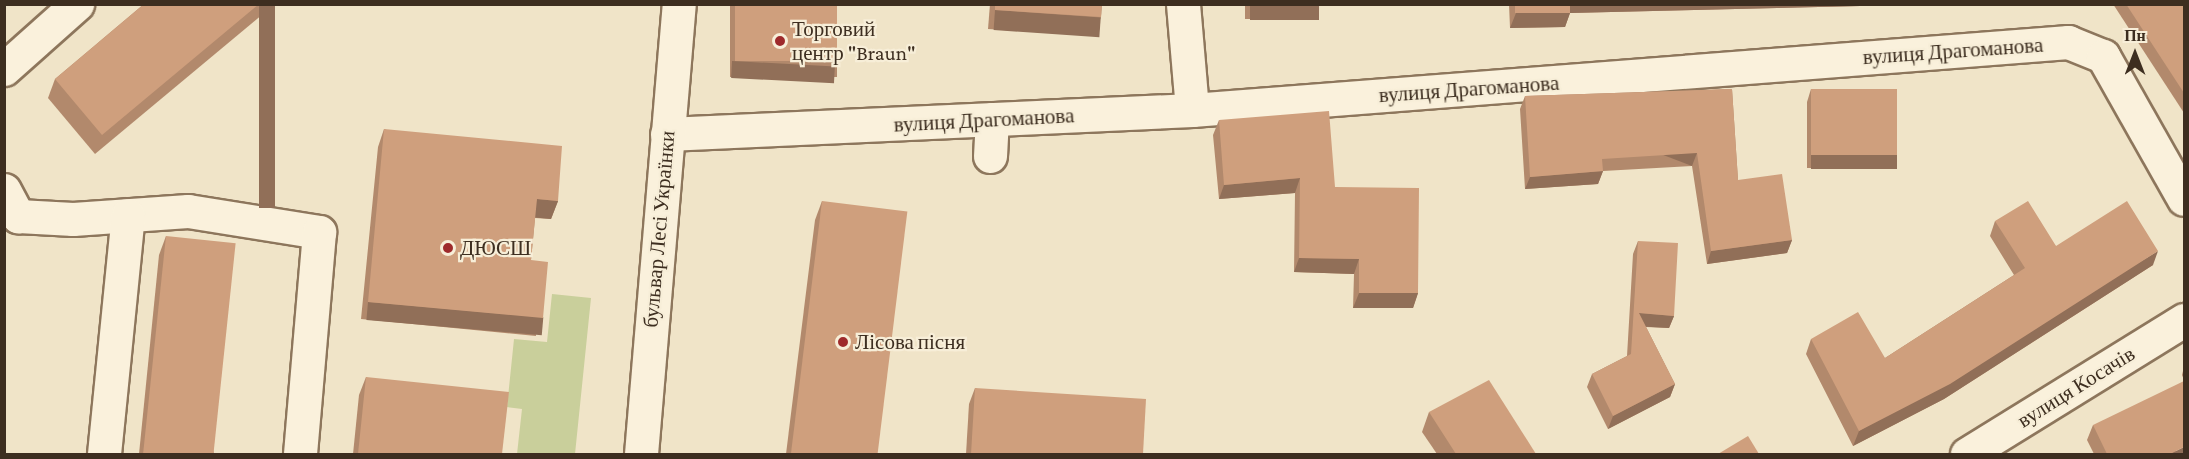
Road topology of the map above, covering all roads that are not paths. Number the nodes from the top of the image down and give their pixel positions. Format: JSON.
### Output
{"nodes":[{"id":1,"x":77,"y":4,"type":"edge"},
{"id":2,"x":679,"y":4,"type":"edge"},
{"id":3,"x":1183,"y":4,"type":"edge"},
{"id":4,"x":4,"y":69,"type":"edge"},
{"id":5,"x":1191,"y":110,"type":"junction"},
{"id":6,"x":992,"y":119,"type":"junction"},
{"id":7,"x":667,"y":134,"type":"junction"},
{"id":8,"x":990,"y":156,"type":"dead end"},
{"id":9,"x":5,"y":191,"type":"edge"},
{"id":10,"x":2184,"y":199,"type":"edge"},
{"id":11,"x":128,"y":215,"type":"junction"},
{"id":12,"x":2184,"y":320,"type":"edge"},
{"id":13,"x":1983,"y":450,"type":"edge"},
{"id":14,"x":104,"y":454,"type":"edge"},
{"id":15,"x":300,"y":454,"type":"edge"},
{"id":16,"x":641,"y":454,"type":"edge"}],
"edges":[{"from":1,"to":4,"type":"street"},
{"from":2,"to":7,"type":"street","name":"бульвар Лесі Українки"},
{"from":3,"to":5,"type":"street"},
{"from":5,"to":6,"type":"street","name":"вулиця Драгоманова"},
{"from":5,"to":10,"type":"street","name":"вулиця Драгоманова"},
{"from":6,"to":7,"type":"street","name":"вулиця Драгоманова"},
{"from":6,"to":8,"type":"street"},
{"from":7,"to":16,"type":"street","name":"бульвар Лесі Українки"},
{"from":9,"to":11,"type":"street"},
{"from":11,"to":14,"type":"street"},
{"from":11,"to":15,"type":"street"},
{"from":12,"to":13,"type":"street","name":"вулиця Косачів"}]}
